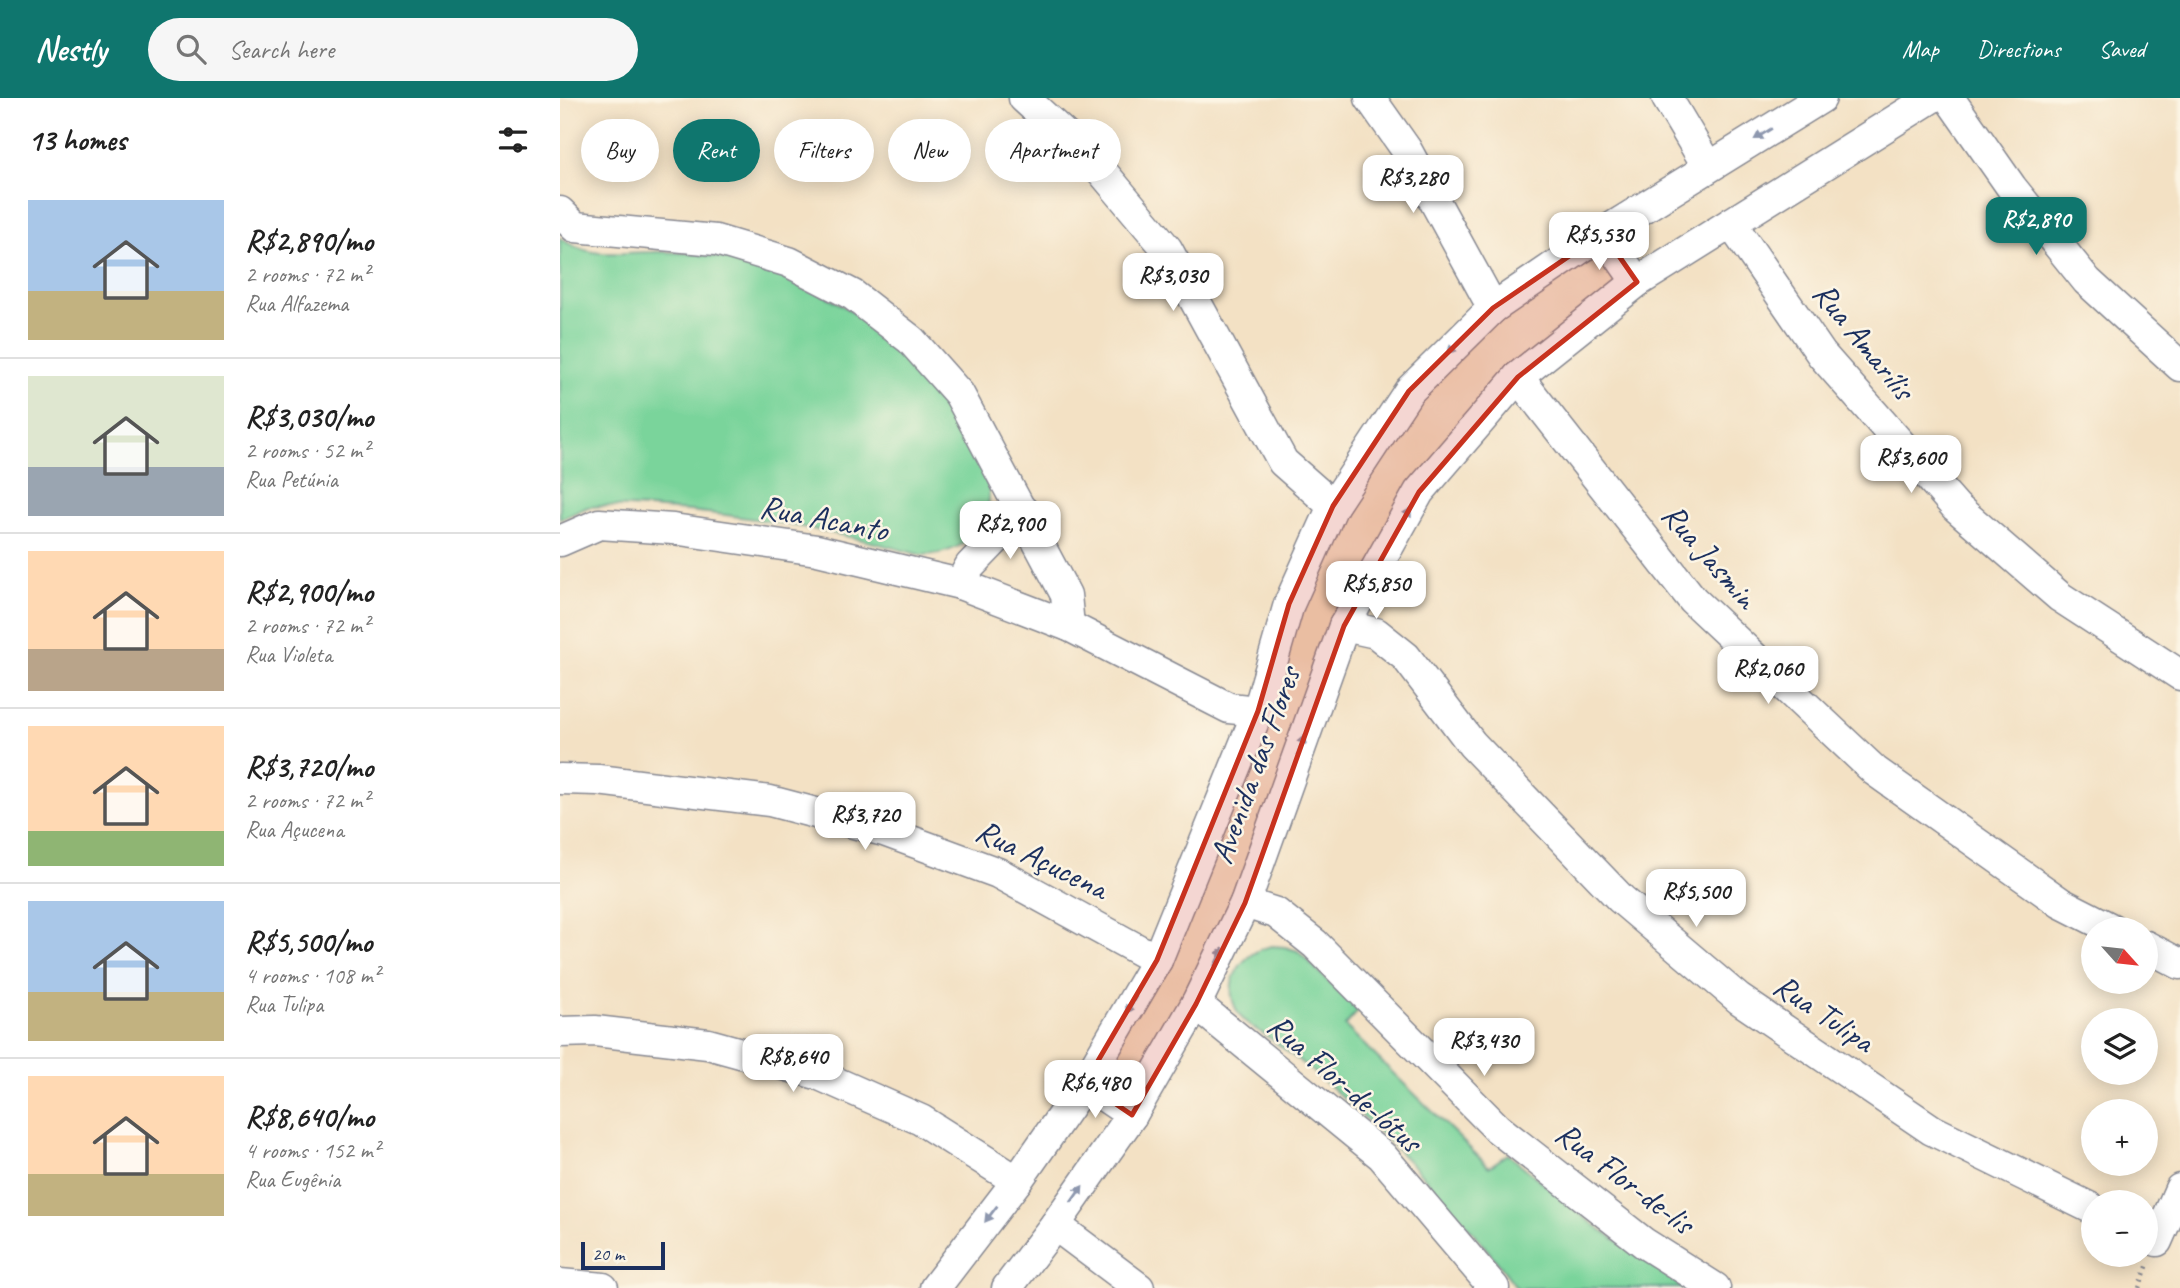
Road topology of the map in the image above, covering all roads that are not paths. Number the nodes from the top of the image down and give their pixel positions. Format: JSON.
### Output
{"nodes":[{"id":1,"x":1024,"y":98,"type":"edge"},
{"id":2,"x":1370,"y":98,"type":"edge"},
{"id":3,"x":1667,"y":98,"type":"edge"},
{"id":4,"x":1821,"y":98,"type":"edge"},
{"id":5,"x":1931,"y":98,"type":"edge"},
{"id":6,"x":1949,"y":98,"type":"edge"},
{"id":7,"x":1709,"y":167,"type":"junction"},
{"id":8,"x":563,"y":216,"type":"edge"},
{"id":9,"x":1731,"y":223,"type":"junction"},
{"id":10,"x":1603,"y":233,"type":"junction"},
{"id":11,"x":1637,"y":282,"type":"junction"},
{"id":12,"x":1493,"y":308,"type":"junction"},
{"id":13,"x":2180,"y":366,"type":"edge"},
{"id":14,"x":1518,"y":377,"type":"junction"},
{"id":15,"x":1333,"y":506,"type":"junction"},
{"id":16,"x":1023,"y":511,"type":"junction"},
{"id":17,"x":560,"y":540,"type":"edge"},
{"id":18,"x":960,"y":584,"type":"junction"},
{"id":19,"x":1069,"y":626,"type":"junction"},
{"id":20,"x":1344,"y":626,"type":"junction"},
{"id":21,"x":2180,"y":675,"type":"edge"},
{"id":22,"x":1258,"y":711,"type":"junction"},
{"id":23,"x":560,"y":779,"type":"edge"},
{"id":24,"x":1245,"y":903,"type":"junction"},
{"id":25,"x":2088,"y":917,"type":"edge"},
{"id":26,"x":2158,"y":952,"type":"edge"},
{"id":27,"x":1157,"y":960,"type":"junction"},
{"id":28,"x":2180,"y":964,"type":"edge"},
{"id":29,"x":1196,"y":1004,"type":"junction"},
{"id":30,"x":560,"y":1032,"type":"edge"},
{"id":31,"x":1085,"y":1083,"type":"junction"},
{"id":32,"x":1132,"y":1115,"type":"junction"},
{"id":33,"x":1017,"y":1181,"type":"junction"},
{"id":34,"x":2180,"y":1189,"type":"edge"},
{"id":35,"x":2081,"y":1203,"type":"edge"},
{"id":36,"x":1055,"y":1225,"type":"junction"},
{"id":37,"x":2161,"y":1241,"type":"edge"},
{"id":38,"x":560,"y":1284,"type":"edge"},
{"id":39,"x":603,"y":1288,"type":"edge"},
{"id":40,"x":935,"y":1288,"type":"edge"},
{"id":41,"x":1007,"y":1288,"type":"edge"},
{"id":42,"x":1139,"y":1288,"type":"edge"},
{"id":43,"x":1494,"y":1288,"type":"edge"},
{"id":44,"x":1715,"y":1288,"type":"edge"}],
"edges":[{"from":1,"to":15,"type":"street"},
{"from":2,"to":12,"type":"street"},
{"from":3,"to":7,"type":"street"},
{"from":4,"to":7,"type":"street","name":"Avenida das Flores","one_way":true},
{"from":5,"to":9,"type":"street","name":"Avenida das Flores"},
{"from":6,"to":13,"type":"street"},
{"from":7,"to":10,"type":"street","name":"Avenida das Flores"},
{"from":8,"to":16,"type":"street"},
{"from":9,"to":11,"type":"street","name":"Avenida das Flores"},
{"from":9,"to":21,"type":"street","name":"Rua Amarílis"},
{"from":10,"to":11,"type":"street"},
{"from":10,"to":12,"type":"street","name":"Avenida das Flores"},
{"from":11,"to":14,"type":"street","name":"Avenida das Flores"},
{"from":12,"to":15,"type":"street","name":"Avenida das Flores","one_way":true},
{"from":20,"to":14,"type":"street","name":"Avenida das Flores","one_way":true},
{"from":14,"to":25,"type":"street","name":"Rua Jasmin"},
{"from":15,"to":22,"type":"street","name":"Avenida das Flores"},
{"from":16,"to":18,"type":"street"},
{"from":16,"to":19,"type":"street"},
{"from":17,"to":18,"type":"street","name":"Rua Acanto"},
{"from":18,"to":19,"type":"street","name":"Rua Acanto"},
{"from":19,"to":22,"type":"street","name":"Rua Acanto"},
{"from":24,"to":20,"type":"street","name":"Avenida das Flores","one_way":true},
{"from":20,"to":35,"type":"street","name":"Rua Tulipa"},
{"from":22,"to":27,"type":"street","name":"Avenida das Flores"},
{"from":23,"to":27,"type":"street","name":"Rua Açucena"},
{"from":29,"to":24,"type":"street","name":"Avenida das Flores","one_way":true},
{"from":24,"to":44,"type":"street","name":"Rua Flor-de-lis"},
{"from":26,"to":28,"type":"street"},
{"from":27,"to":31,"type":"street","name":"Avenida das Flores","one_way":true},
{"from":29,"to":32,"type":"street","name":"Avenida das Flores"},
{"from":29,"to":43,"type":"street","name":"Rua Flor-de-lótus"},
{"from":30,"to":33,"type":"street"},
{"from":31,"to":32,"type":"street"},
{"from":31,"to":33,"type":"street","name":"Avenida das Flores"},
{"from":36,"to":32,"type":"street","name":"Avenida das Flores","one_way":true},
{"from":33,"to":40,"type":"street","name":"Avenida das Flores","one_way":true},
{"from":34,"to":37,"type":"street"},
{"from":36,"to":41,"type":"street","name":"Avenida das Flores"},
{"from":36,"to":42,"type":"street"},
{"from":38,"to":39,"type":"street"}]}
